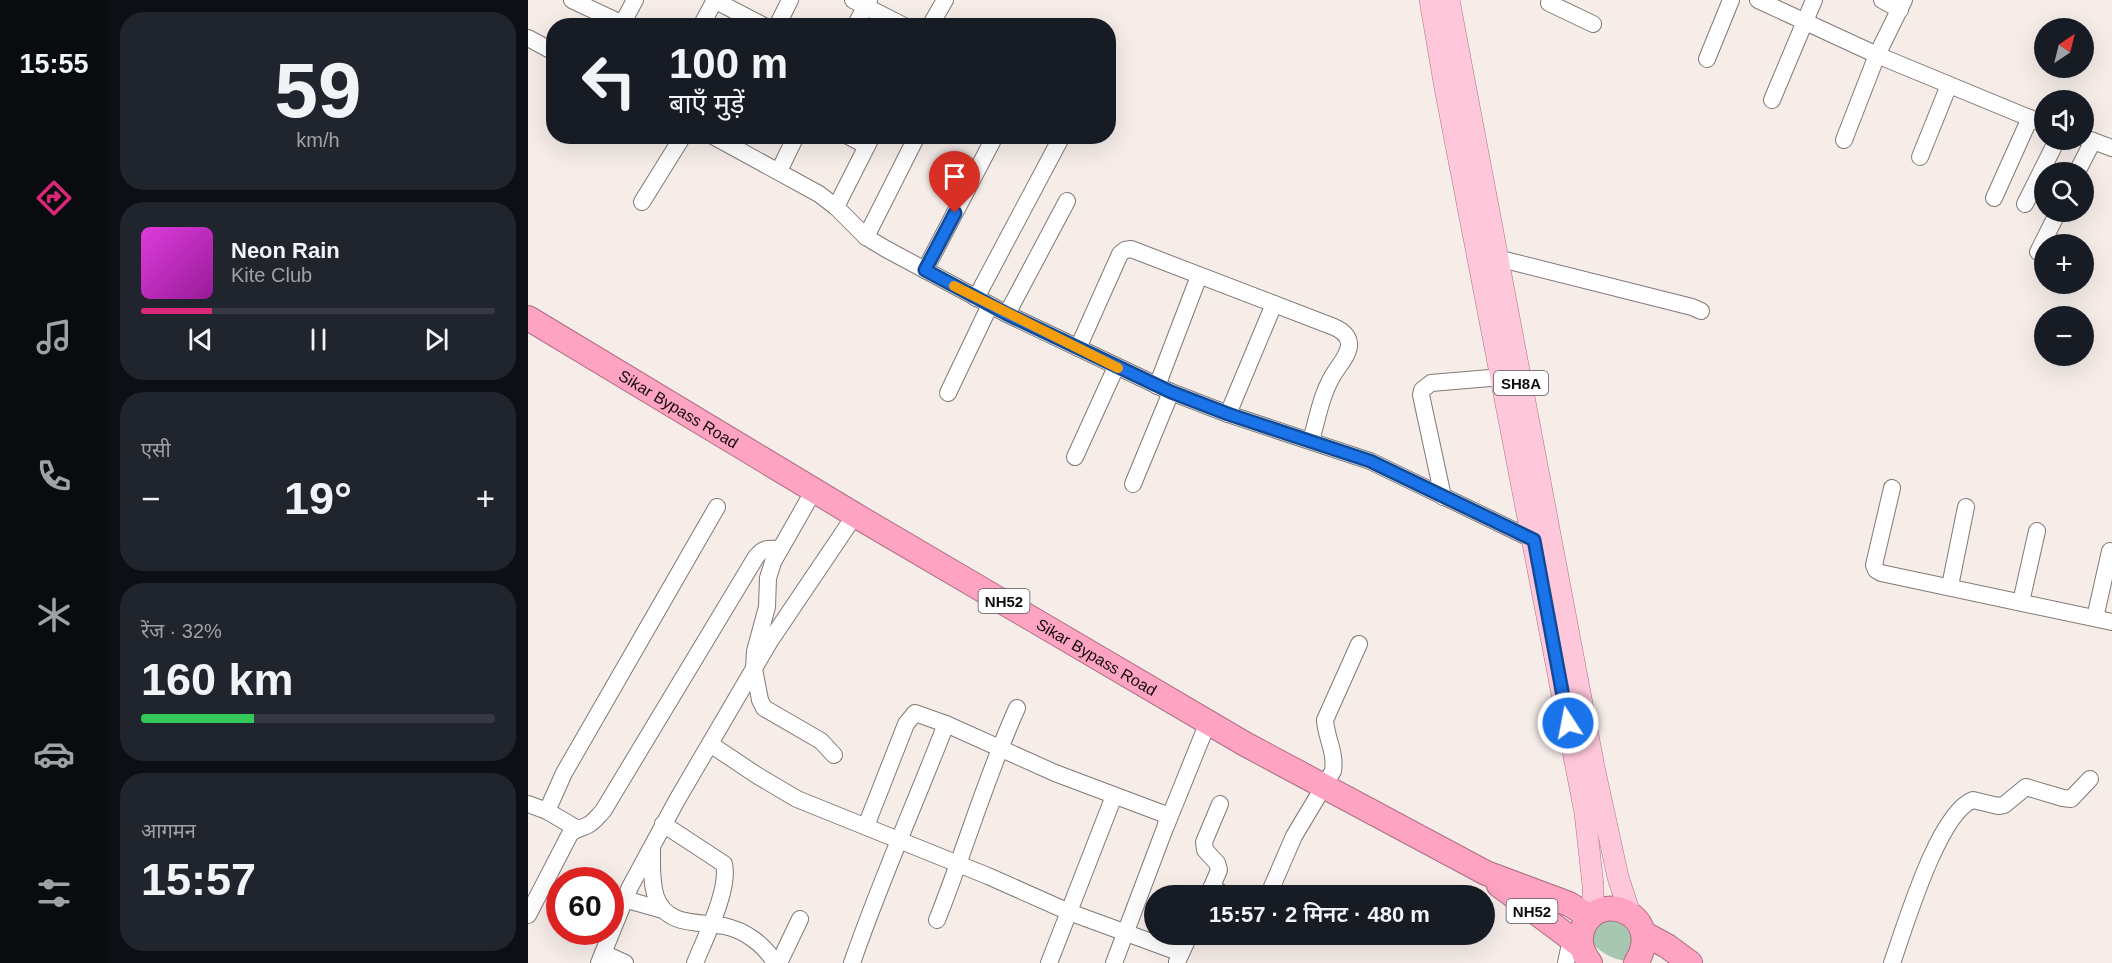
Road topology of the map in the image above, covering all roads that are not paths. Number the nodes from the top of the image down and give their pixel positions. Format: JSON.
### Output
{"nodes":[{"id":1,"x":572,"y":0,"type":"edge"},
{"id":2,"x":635,"y":0,"type":"edge"},
{"id":3,"x":714,"y":0,"type":"edge"},
{"id":4,"x":790,"y":0,"type":"edge"},
{"id":5,"x":945,"y":0,"type":"edge"},
{"id":6,"x":1430,"y":0,"type":"edge"},
{"id":7,"x":1449,"y":0,"type":"edge"},
{"id":8,"x":1731,"y":0,"type":"edge"},
{"id":9,"x":1758,"y":0,"type":"edge"},
{"id":10,"x":1814,"y":0,"type":"edge"},
{"id":11,"x":1882,"y":0,"type":"edge"},
{"id":12,"x":1549,"y":1,"type":"edge"},
{"id":13,"x":863,"y":2,"type":"edge"},
{"id":14,"x":1902,"y":5,"type":"edge"},
{"id":15,"x":609,"y":18,"type":"edge"},
{"id":16,"x":626,"y":18,"type":"edge"},
{"id":17,"x":705,"y":18,"type":"edge"},
{"id":18,"x":749,"y":18,"type":"edge"},
{"id":19,"x":781,"y":18,"type":"edge"},
{"id":20,"x":858,"y":18,"type":"edge"},
{"id":21,"x":890,"y":18,"type":"edge"},
{"id":22,"x":935,"y":18,"type":"edge"},
{"id":23,"x":1804,"y":22,"type":"junction"},
{"id":24,"x":1593,"y":24,"type":"dead end"},
{"id":25,"x":528,"y":38,"type":"edge"},
{"id":26,"x":546,"y":48,"type":"edge"},
{"id":27,"x":1877,"y":55,"type":"junction"},
{"id":28,"x":1707,"y":59,"type":"dead end"},
{"id":29,"x":1949,"y":85,"type":"junction"},
{"id":30,"x":1772,"y":100,"type":"dead end"},
{"id":31,"x":2034,"y":120,"type":"edge"},
{"id":32,"x":2034,"y":126,"type":"edge"},
{"id":33,"x":1844,"y":140,"type":"dead end"},
{"id":34,"x":2094,"y":141,"type":"edge"},
{"id":35,"x":678,"y":144,"type":"edge"},
{"id":36,"x":729,"y":144,"type":"edge"},
{"id":37,"x":792,"y":144,"type":"edge"},
{"id":38,"x":868,"y":144,"type":"edge"},
{"id":39,"x":913,"y":144,"type":"edge"},
{"id":40,"x":991,"y":144,"type":"edge"},
{"id":41,"x":1058,"y":144,"type":"edge"},
{"id":42,"x":2112,"y":148,"type":"edge"},
{"id":43,"x":2052,"y":150,"type":"edge"},
{"id":44,"x":1920,"y":157,"type":"dead end"},
{"id":45,"x":778,"y":171,"type":"junction"},
{"id":46,"x":1994,"y":198,"type":"dead end"},
{"id":47,"x":1067,"y":201,"type":"dead end"},
{"id":48,"x":642,"y":202,"type":"dead end"},
{"id":49,"x":2025,"y":204,"type":"dead end"},
{"id":50,"x":836,"y":207,"type":"junction"},
{"id":51,"x":866,"y":237,"type":"junction"},
{"id":52,"x":1497,"y":258,"type":"junction"},
{"id":53,"x":925,"y":270,"type":"junction"},
{"id":54,"x":1199,"y":276,"type":"junction"},
{"id":55,"x":983,"y":302,"type":"junction"},
{"id":56,"x":1274,"y":304,"type":"junction"},
{"id":57,"x":1701,"y":311,"type":"dead end"},
{"id":58,"x":1007,"y":314,"type":"junction"},
{"id":59,"x":528,"y":318,"type":"edge"},
{"id":60,"x":1078,"y":348,"type":"junction"},
{"id":61,"x":1116,"y":367,"type":"junction"},
{"id":62,"x":1502,"y":377,"type":"junction"},
{"id":63,"x":1164,"y":389,"type":"junction"},
{"id":64,"x":948,"y":393,"type":"dead end"},
{"id":65,"x":1228,"y":414,"type":"junction"},
{"id":66,"x":1311,"y":441,"type":"junction"},
{"id":67,"x":1075,"y":457,"type":"dead end"},
{"id":68,"x":1133,"y":484,"type":"dead end"},
{"id":69,"x":1892,"y":488,"type":"dead end"},
{"id":70,"x":814,"y":490,"type":"junction"},
{"id":71,"x":1443,"y":496,"type":"junction"},
{"id":72,"x":717,"y":507,"type":"dead end"},
{"id":73,"x":1966,"y":507,"type":"dead end"},
{"id":74,"x":855,"y":514,"type":"junction"},
{"id":75,"x":2037,"y":531,"type":"dead end"},
{"id":76,"x":1534,"y":540,"type":"junction"},
{"id":77,"x":780,"y":549,"type":"junction"},
{"id":78,"x":2110,"y":551,"type":"dead end"},
{"id":79,"x":1950,"y":586,"type":"junction"},
{"id":80,"x":2021,"y":602,"type":"junction"},
{"id":81,"x":2095,"y":618,"type":"junction"},
{"id":82,"x":2112,"y":622,"type":"edge"},
{"id":83,"x":1359,"y":644,"type":"dead end"},
{"id":84,"x":754,"y":669,"type":"junction"},
{"id":85,"x":1017,"y":708,"type":"dead end"},
{"id":86,"x":1208,"y":722,"type":"junction"},
{"id":87,"x":946,"y":724,"type":"junction"},
{"id":88,"x":710,"y":744,"type":"junction"},
{"id":89,"x":999,"y":747,"type":"junction"},
{"id":90,"x":834,"y":755,"type":"dead end"},
{"id":91,"x":2090,"y":779,"type":"dead end"},
{"id":92,"x":1325,"y":786,"type":"junction"},
{"id":93,"x":1114,"y":796,"type":"junction"},
{"id":94,"x":528,"y":804,"type":"edge"},
{"id":95,"x":1220,"y":804,"type":"dead end"},
{"id":96,"x":547,"y":811,"type":"junction"},
{"id":97,"x":663,"y":825,"type":"junction"},
{"id":98,"x":866,"y":826,"type":"junction"},
{"id":99,"x":1166,"y":826,"type":"junction"},
{"id":100,"x":576,"y":828,"type":"junction"},
{"id":101,"x":900,"y":841,"type":"junction"},
{"id":102,"x":652,"y":847,"type":"junction"},
{"id":103,"x":960,"y":864,"type":"junction"},
{"id":104,"x":1486,"y":873,"type":"junction"},
{"id":105,"x":1213,"y":885,"type":"edge"},
{"id":106,"x":1273,"y":885,"type":"edge"},
{"id":107,"x":624,"y":899,"type":"joint"},
{"id":108,"x":663,"y":910,"type":"junction"},
{"id":109,"x":1069,"y":912,"type":"junction"},
{"id":110,"x":528,"y":915,"type":"edge"},
{"id":111,"x":1592,"y":916,"type":"junction"},
{"id":112,"x":800,"y":920,"type":"dead end"},
{"id":113,"x":937,"y":920,"type":"dead end"},
{"id":114,"x":711,"y":924,"type":"junction"},
{"id":115,"x":1637,"y":924,"type":"junction"},
{"id":116,"x":1125,"y":932,"type":"junction"},
{"id":117,"x":1577,"y":953,"type":"edge"},
{"id":118,"x":601,"y":958,"type":"edge"},
{"id":119,"x":1179,"y":958,"type":"edge"},
{"id":120,"x":625,"y":963,"type":"edge"},
{"id":121,"x":695,"y":963,"type":"edge"},
{"id":122,"x":777,"y":963,"type":"edge"},
{"id":123,"x":852,"y":963,"type":"edge"},
{"id":124,"x":1049,"y":963,"type":"edge"},
{"id":125,"x":1114,"y":963,"type":"edge"},
{"id":126,"x":1636,"y":963,"type":"edge"},
{"id":127,"x":1690,"y":963,"type":"edge"},
{"id":128,"x":1892,"y":963,"type":"edge"}],
"edges":[{"from":1,"to":15,"type":"street"},
{"from":2,"to":16,"type":"street"},
{"from":3,"to":17,"type":"street"},
{"from":3,"to":18,"type":"street"},
{"from":4,"to":19,"type":"street"},
{"from":5,"to":22,"type":"street"},
{"from":6,"to":62,"type":"main road","number":"SH8A"},
{"from":7,"to":52,"type":"main road","number":"SH8A"},
{"from":8,"to":28,"type":"street"},
{"from":9,"to":23,"type":"street"},
{"from":10,"to":23,"type":"street"},
{"from":11,"to":14,"type":"street"},
{"from":12,"to":24,"type":"street"},
{"from":13,"to":20,"type":"street"},
{"from":13,"to":21,"type":"street"},
{"from":14,"to":27,"type":"street"},
{"from":23,"to":27,"type":"street"},
{"from":23,"to":30,"type":"street"},
{"from":25,"to":26,"type":"street"},
{"from":27,"to":29,"type":"street"},
{"from":27,"to":33,"type":"street"},
{"from":29,"to":31,"type":"street"},
{"from":29,"to":44,"type":"street"},
{"from":32,"to":46,"type":"street"},
{"from":34,"to":42,"type":"street"},
{"from":35,"to":48,"type":"street"},
{"from":36,"to":45,"type":"street"},
{"from":37,"to":45,"type":"street"},
{"from":38,"to":50,"type":"street"},
{"from":39,"to":51,"type":"street"},
{"from":40,"to":53,"type":"street"},
{"from":41,"to":55,"type":"street"},
{"from":43,"to":49,"type":"street"},
{"from":45,"to":50,"type":"street"},
{"from":47,"to":58,"type":"street"},
{"from":50,"to":51,"type":"street"},
{"from":51,"to":53,"type":"street"},
{"from":52,"to":57,"type":"street"},
{"from":52,"to":115,"type":"main road","number":"SH8A"},
{"from":53,"to":55,"type":"street"},
{"from":54,"to":56,"type":"street"},
{"from":54,"to":60,"type":"street"},
{"from":54,"to":63,"type":"street"},
{"from":55,"to":58,"type":"street"},
{"from":55,"to":64,"type":"street"},
{"from":56,"to":65,"type":"street"},
{"from":56,"to":66,"type":"street"},
{"from":58,"to":60,"type":"street"},
{"from":59,"to":70,"type":"highway","name":"Sikar Bypass Road","number":"NH52"},
{"from":60,"to":61,"type":"street"},
{"from":61,"to":63,"type":"street"},
{"from":61,"to":67,"type":"street"},
{"from":62,"to":71,"type":"street"},
{"from":62,"to":76,"type":"main road","number":"SH8A"},
{"from":63,"to":65,"type":"street"},
{"from":63,"to":68,"type":"street"},
{"from":65,"to":66,"type":"street"},
{"from":66,"to":71,"type":"street"},
{"from":69,"to":79,"type":"street"},
{"from":70,"to":74,"type":"highway","name":"Sikar Bypass Road","number":"NH52"},
{"from":70,"to":77,"type":"street"},
{"from":71,"to":76,"type":"street"},
{"from":72,"to":96,"type":"street"},
{"from":73,"to":79,"type":"street"},
{"from":74,"to":84,"type":"street"},
{"from":74,"to":86,"type":"highway","name":"Sikar Bypass Road","number":"NH52"},
{"from":75,"to":80,"type":"street"},
{"from":76,"to":111,"type":"main road","number":"SH8A"},
{"from":77,"to":84,"type":"street"},
{"from":77,"to":100,"type":"street"},
{"from":78,"to":81,"type":"street"},
{"from":79,"to":80,"type":"street"},
{"from":80,"to":81,"type":"street"},
{"from":81,"to":82,"type":"street"},
{"from":83,"to":92,"type":"street"},
{"from":84,"to":88,"type":"street"},
{"from":84,"to":90,"type":"street"},
{"from":85,"to":89,"type":"street"},
{"from":86,"to":92,"type":"highway","name":"Sikar Bypass Road","number":"NH52"},
{"from":86,"to":99,"type":"street"},
{"from":87,"to":89,"type":"street"},
{"from":87,"to":98,"type":"street"},
{"from":87,"to":101,"type":"street"},
{"from":88,"to":97,"type":"street"},
{"from":88,"to":98,"type":"street"},
{"from":89,"to":93,"type":"street"},
{"from":89,"to":103,"type":"street"},
{"from":91,"to":128,"type":"street"},
{"from":92,"to":104,"type":"highway","name":"Sikar Bypass Road","number":"NH52"},
{"from":92,"to":106,"type":"street"},
{"from":93,"to":99,"type":"street"},
{"from":93,"to":109,"type":"street"},
{"from":94,"to":96,"type":"street"},
{"from":95,"to":105,"type":"street"},
{"from":96,"to":100,"type":"street"},
{"from":97,"to":102,"type":"street"},
{"from":97,"to":114,"type":"street"},
{"from":98,"to":101,"type":"street"},
{"from":99,"to":116,"type":"street"},
{"from":100,"to":110,"type":"street"},
{"from":101,"to":103,"type":"street"},
{"from":101,"to":123,"type":"street"},
{"from":102,"to":107,"type":"street"},
{"from":102,"to":108,"type":"street"},
{"from":103,"to":109,"type":"street"},
{"from":103,"to":113,"type":"street"},
{"from":104,"to":111,"type":"highway","name":"Sikar Bypass Road","number":"NH52"},
{"from":104,"to":117,"type":"highway","name":"Sikar Bypass Road","number":"NH52"},
{"from":107,"to":108,"type":"street"},
{"from":108,"to":114,"type":"street"},
{"from":109,"to":116,"type":"street"},
{"from":109,"to":124,"type":"street"},
{"from":111,"to":115,"type":"highway"},
{"from":111,"to":117,"type":"highway","name":"Sikar Bypass Road","number":"NH52"},
{"from":112,"to":122,"type":"street"},
{"from":114,"to":121,"type":"street"},
{"from":114,"to":122,"type":"street"},
{"from":115,"to":126,"type":"highway"},
{"from":115,"to":127,"type":"highway"},
{"from":116,"to":119,"type":"street"},
{"from":116,"to":125,"type":"street"},
{"from":118,"to":120,"type":"street"}]}
